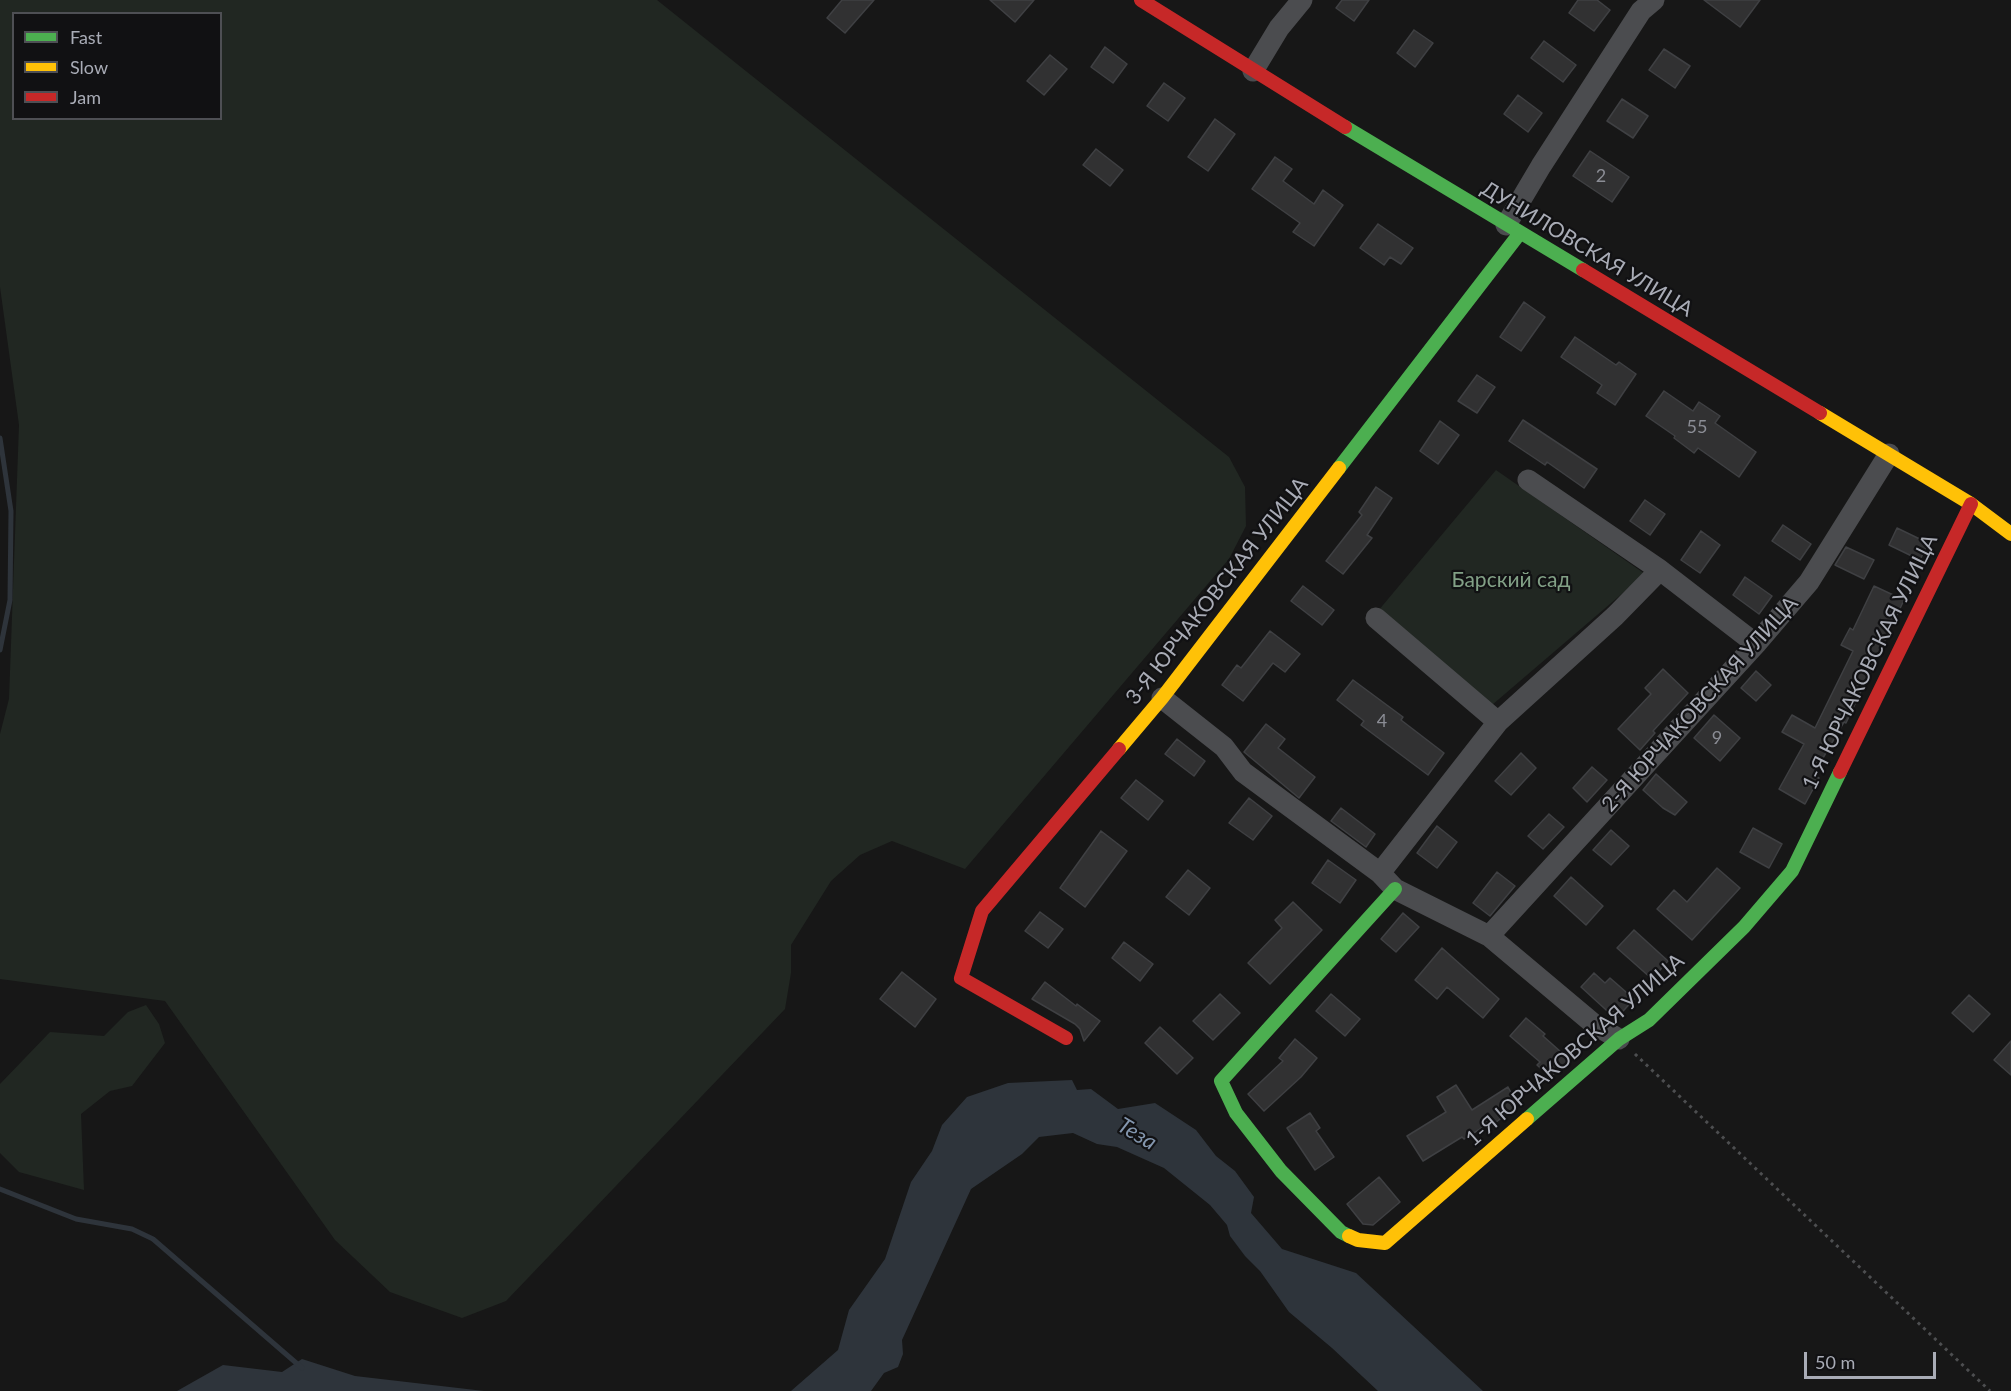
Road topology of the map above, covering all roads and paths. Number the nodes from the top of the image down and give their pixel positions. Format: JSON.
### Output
{"nodes":[{"id":1,"x":1141,"y":0,"type":"edge"},
{"id":2,"x":1302,"y":0,"type":"edge"},
{"id":3,"x":1654,"y":0,"type":"edge"},
{"id":4,"x":1253,"y":71,"type":"junction"},
{"id":5,"x":1513,"y":229,"type":"junction"},
{"id":6,"x":1889,"y":454,"type":"junction"},
{"id":7,"x":1528,"y":480,"type":"dead end"},
{"id":8,"x":1971,"y":504,"type":"junction"},
{"id":9,"x":2011,"y":534,"type":"edge"},
{"id":10,"x":1660,"y":570,"type":"junction"},
{"id":11,"x":1376,"y":618,"type":"dead end"},
{"id":12,"x":1756,"y":644,"type":"junction"},
{"id":13,"x":1162,"y":698,"type":"junction"},
{"id":14,"x":1498,"y":722,"type":"junction"},
{"id":15,"x":1380,"y":873,"type":"junction"},
{"id":16,"x":1395,"y":889,"type":"junction"},
{"id":17,"x":1489,"y":936,"type":"junction"},
{"id":18,"x":1066,"y":1038,"type":"dead end"},
{"id":19,"x":1619,"y":1039,"type":"junction"},
{"id":20,"x":1990,"y":1391,"type":"edge"}],
"edges":[{"from":1,"to":4,"type":"street","name":"ДУНИЛОВСКАЯ УЛИЦА"},
{"from":2,"to":4,"type":"street"},
{"from":3,"to":5,"type":"street"},
{"from":4,"to":5,"type":"street","name":"ДУНИЛОВСКАЯ УЛИЦА"},
{"from":5,"to":6,"type":"street","name":"ДУНИЛОВСКАЯ УЛИЦА"},
{"from":5,"to":13,"type":"street","name":"3-Я ЮРЧАКОВСКАЯ УЛИЦА"},
{"from":6,"to":8,"type":"street","name":"ДУНИЛОВСКАЯ УЛИЦА"},
{"from":6,"to":12,"type":"street","name":"2-Я ЮРЧАКОВСКАЯ УЛИЦА"},
{"from":7,"to":10,"type":"street"},
{"from":8,"to":9,"type":"street","name":"ДУНИЛОВСКАЯ УЛИЦА"},
{"from":8,"to":19,"type":"street","name":"1-Я ЮРЧАКОВСКАЯ УЛИЦА"},
{"from":10,"to":12,"type":"street"},
{"from":10,"to":14,"type":"street"},
{"from":11,"to":14,"type":"street"},
{"from":12,"to":17,"type":"street","name":"2-Я ЮРЧАКОВСКАЯ УЛИЦА"},
{"from":13,"to":15,"type":"street"},
{"from":13,"to":18,"type":"street","name":"3-Я ЮРЧАКОВСКАЯ УЛИЦА"},
{"from":14,"to":15,"type":"street"},
{"from":15,"to":16,"type":"street"},
{"from":16,"to":17,"type":"street"},
{"from":16,"to":19,"type":"street","name":"1-Я ЮРЧАКОВСКАЯ УЛИЦА"},
{"from":17,"to":19,"type":"street"},
{"from":19,"to":20,"type":"path"}]}
